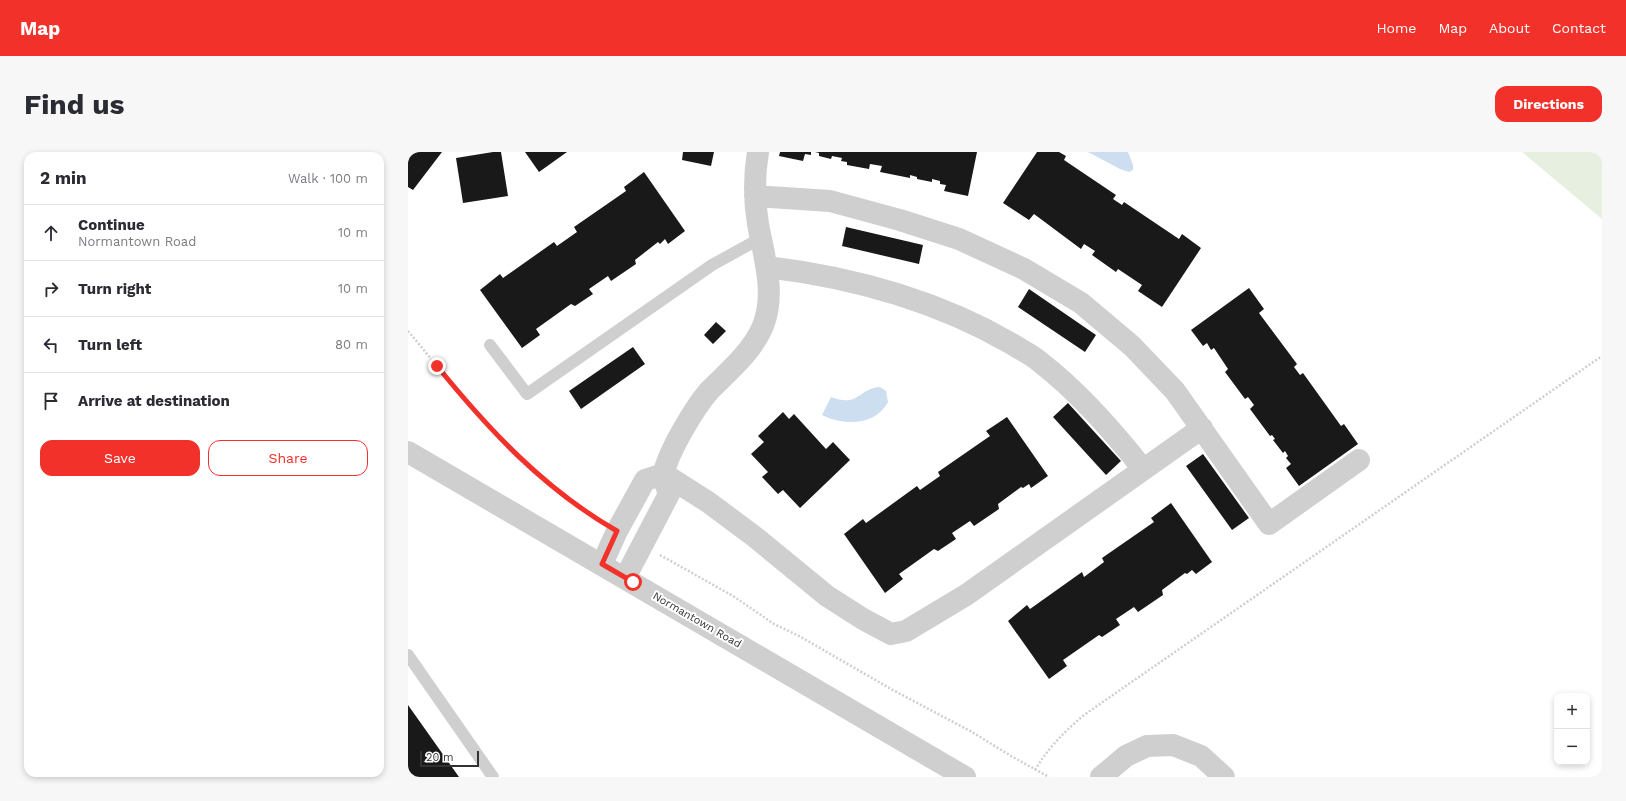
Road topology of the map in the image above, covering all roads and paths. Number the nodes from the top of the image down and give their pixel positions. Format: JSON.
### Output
{"nodes":[{"id":1,"x":758,"y":152,"type":"edge"},
{"id":2,"x":755,"y":196,"type":"junction"},
{"id":3,"x":761,"y":238,"type":"junction"},
{"id":4,"x":767,"y":267,"type":"junction"},
{"id":5,"x":408,"y":331,"type":"edge"},
{"id":6,"x":490,"y":345,"type":"dead end"},
{"id":7,"x":1602,"y":356,"type":"edge"},
{"id":8,"x":1202,"y":428,"type":"junction"},
{"id":9,"x":408,"y":452,"type":"edge"},
{"id":10,"x":1359,"y":460,"type":"dead end"},
{"id":11,"x":1143,"y":469,"type":"junction"},
{"id":12,"x":664,"y":474,"type":"junction"},
{"id":13,"x":617,"y":531,"type":"junction"},
{"id":14,"x":642,"y":545,"type":"junction"},
{"id":15,"x":602,"y":564,"type":"junction"},
{"id":16,"x":625,"y":578,"type":"junction"},
{"id":17,"x":408,"y":655,"type":"edge"},
{"id":18,"x":1035,"y":770,"type":"junction"},
{"id":19,"x":493,"y":777,"type":"edge"},
{"id":20,"x":965,"y":777,"type":"edge"},
{"id":21,"x":1049,"y":777,"type":"edge"},
{"id":22,"x":1101,"y":777,"type":"edge"},
{"id":23,"x":1224,"y":777,"type":"edge"}],
"edges":[{"from":1,"to":2,"type":"street"},
{"from":2,"to":3,"type":"street"},
{"from":2,"to":8,"type":"street"},
{"from":3,"to":4,"type":"street"},
{"from":3,"to":6,"type":"lane"},
{"from":4,"to":11,"type":"street"},
{"from":4,"to":12,"type":"street"},
{"from":5,"to":13,"type":"path"},
{"from":7,"to":18,"type":"path"},
{"from":8,"to":10,"type":"street"},
{"from":8,"to":11,"type":"street"},
{"from":9,"to":15,"type":"street","name":"Normantown Road"},
{"from":11,"to":12,"type":"street"},
{"from":12,"to":13,"type":"street"},
{"from":12,"to":14,"type":"street"},
{"from":13,"to":15,"type":"street"},
{"from":14,"to":16,"type":"street"},
{"from":14,"to":18,"type":"path"},
{"from":15,"to":16,"type":"street","name":"Normantown Road"},
{"from":16,"to":20,"type":"street","name":"Normantown Road"},
{"from":17,"to":19,"type":"lane"},
{"from":18,"to":21,"type":"path"},
{"from":22,"to":23,"type":"street"}]}
